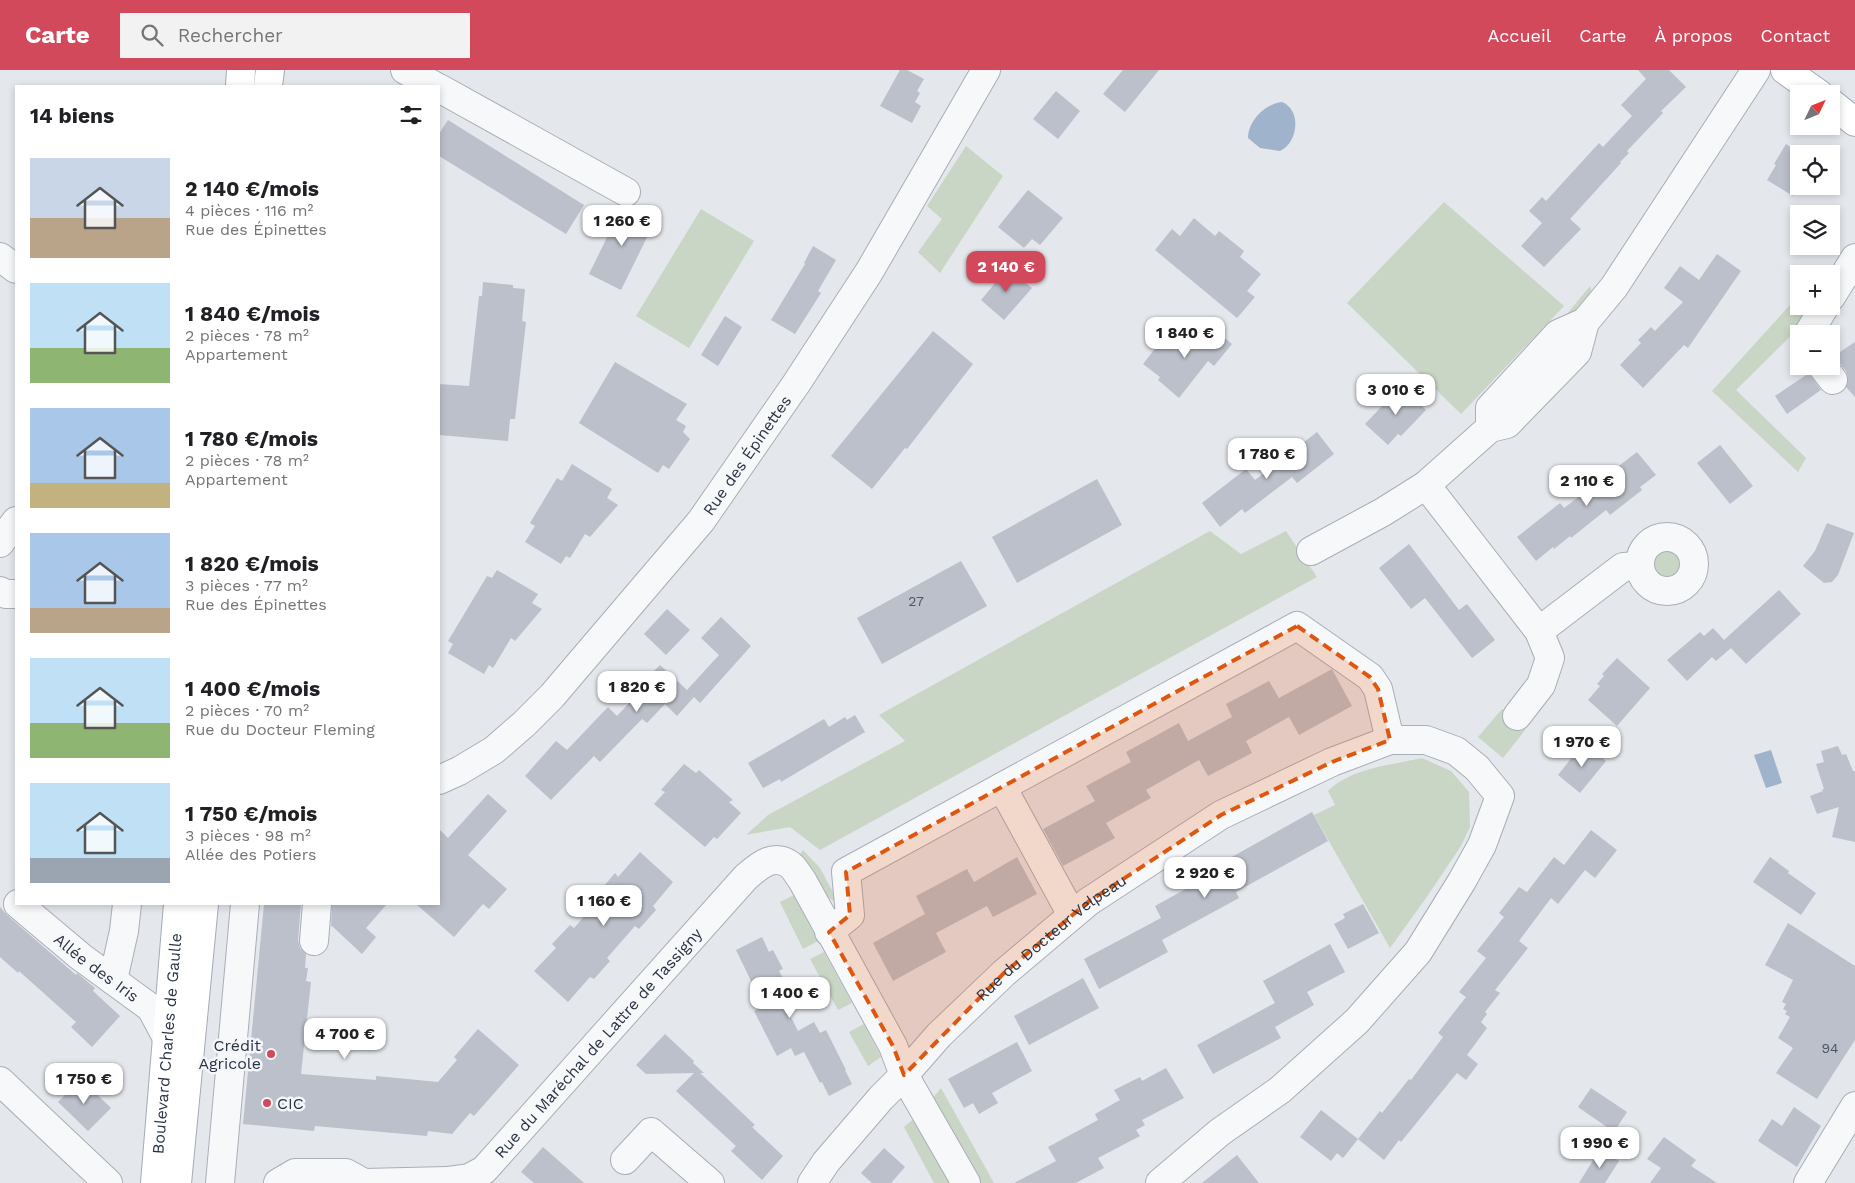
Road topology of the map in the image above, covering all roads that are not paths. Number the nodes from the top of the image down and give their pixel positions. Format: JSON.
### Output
{"nodes":[{"id":1,"x":242,"y":70,"type":"edge"},
{"id":2,"x":270,"y":70,"type":"edge"},
{"id":3,"x":404,"y":70,"type":"edge"},
{"id":4,"x":986,"y":70,"type":"edge"},
{"id":5,"x":1756,"y":70,"type":"edge"},
{"id":6,"x":1785,"y":70,"type":"edge"},
{"id":7,"x":240,"y":85,"type":"edge"},
{"id":8,"x":268,"y":85,"type":"edge"},
{"id":9,"x":433,"y":85,"type":"edge"},
{"id":10,"x":1806,"y":85,"type":"edge"},
{"id":11,"x":440,"y":89,"type":"edge"},
{"id":12,"x":1840,"y":110,"type":"edge"},
{"id":13,"x":1855,"y":122,"type":"edge"},
{"id":14,"x":626,"y":192,"type":"dead end"},
{"id":15,"x":0,"y":257,"type":"edge"},
{"id":16,"x":1855,"y":258,"type":"edge"},
{"id":17,"x":15,"y":268,"type":"edge"},
{"id":18,"x":1840,"y":282,"type":"edge"},
{"id":19,"x":1426,"y":485,"type":"junction"},
{"id":20,"x":15,"y":523,"type":"edge"},
{"id":21,"x":0,"y":543,"type":"edge"},
{"id":22,"x":15,"y":548,"type":"edge"},
{"id":23,"x":0,"y":550,"type":"edge"},
{"id":24,"x":1311,"y":551,"type":"dead end"},
{"id":25,"x":1639,"y":566,"type":"dead end"},
{"id":26,"x":0,"y":591,"type":"edge"},
{"id":27,"x":15,"y":594,"type":"edge"},
{"id":28,"x":1539,"y":632,"type":"junction"},
{"id":29,"x":1518,"y":716,"type":"dead end"},
{"id":30,"x":1390,"y":740,"type":"junction"},
{"id":31,"x":440,"y":780,"type":"edge"},
{"id":32,"x":1002,"y":787,"type":"junction"},
{"id":33,"x":0,"y":888,"type":"edge"},
{"id":34,"x":15,"y":901,"type":"edge"},
{"id":35,"x":19,"y":905,"type":"edge"},
{"id":36,"x":127,"y":905,"type":"edge"},
{"id":37,"x":178,"y":905,"type":"edge"},
{"id":38,"x":204,"y":905,"type":"edge"},
{"id":39,"x":245,"y":905,"type":"edge"},
{"id":40,"x":317,"y":905,"type":"edge"},
{"id":41,"x":1072,"y":915,"type":"junction"},
{"id":42,"x":829,"y":932,"type":"junction"},
{"id":43,"x":314,"y":941,"type":"dead end"},
{"id":44,"x":113,"y":980,"type":"junction"},
{"id":45,"x":167,"y":1038,"type":"junction"},
{"id":46,"x":904,"y":1075,"type":"junction"},
{"id":47,"x":0,"y":1081,"type":"edge"},
{"id":48,"x":1855,"y":1106,"type":"edge"},
{"id":49,"x":625,"y":1160,"type":"dead end"},
{"id":50,"x":108,"y":1183,"type":"edge"},
{"id":51,"x":155,"y":1183,"type":"edge"},
{"id":52,"x":177,"y":1183,"type":"edge"},
{"id":53,"x":220,"y":1183,"type":"edge"},
{"id":54,"x":278,"y":1183,"type":"edge"},
{"id":55,"x":364,"y":1183,"type":"edge"},
{"id":56,"x":710,"y":1183,"type":"edge"},
{"id":57,"x":812,"y":1183,"type":"edge"},
{"id":58,"x":966,"y":1183,"type":"edge"},
{"id":59,"x":1160,"y":1183,"type":"edge"},
{"id":60,"x":1808,"y":1183,"type":"edge"}],
"edges":[{"from":1,"to":7,"type":"main road"},
{"from":2,"to":8,"type":"main road"},
{"from":3,"to":9,"type":"street"},
{"from":4,"to":31,"type":"street","name":"Rue des Épinettes"},
{"from":5,"to":19,"type":"street"},
{"from":6,"to":10,"type":"main road"},
{"from":11,"to":14,"type":"street"},
{"from":12,"to":13,"type":"main road"},
{"from":15,"to":17,"type":"street"},
{"from":16,"to":18,"type":"street"},
{"from":19,"to":24,"type":"street"},
{"from":19,"to":28,"type":"street"},
{"from":20,"to":21,"type":"street"},
{"from":22,"to":23,"type":"street"},
{"from":25,"to":28,"type":"street"},
{"from":26,"to":27,"type":"street"},
{"from":28,"to":29,"type":"street"},
{"from":30,"to":32,"type":"street"},
{"from":30,"to":41,"type":"street","name":"Rue du Docteur Velpeau"},
{"from":30,"to":59,"type":"street","name":"Rue du Docteur Velpeau"},
{"from":32,"to":41,"type":"street"},
{"from":32,"to":42,"type":"street"},
{"from":33,"to":34,"type":"street","name":"Allée des Iris"},
{"from":35,"to":44,"type":"street","name":"Allée des Iris"},
{"from":36,"to":44,"type":"street"},
{"from":37,"to":45,"type":"main road","name":"Boulevard Charles de Gaulle"},
{"from":38,"to":52,"type":"main road","name":"Boulevard Charles de Gaulle"},
{"from":39,"to":53,"type":"street"},
{"from":40,"to":43,"type":"street"},
{"from":41,"to":46,"type":"street","name":"Rue du Docteur Velpeau"},
{"from":42,"to":46,"type":"street","name":"Rue du Maréchal de Lattre de Tassigny"},
{"from":42,"to":55,"type":"street","name":"Rue du Maréchal de Lattre de Tassigny"},
{"from":44,"to":45,"type":"street","name":"Allée des Iris"},
{"from":45,"to":51,"type":"main road","name":"Boulevard Charles de Gaulle"},
{"from":46,"to":57,"type":"street","name":"Rue du Docteur Velpeau"},
{"from":46,"to":58,"type":"street","name":"Rue du Maréchal de Lattre de Tassigny"},
{"from":47,"to":50,"type":"street"},
{"from":48,"to":60,"type":"street"},
{"from":49,"to":56,"type":"street"},
{"from":54,"to":55,"type":"street","name":"Rue du Maréchal de Lattre de Tassigny"}]}
